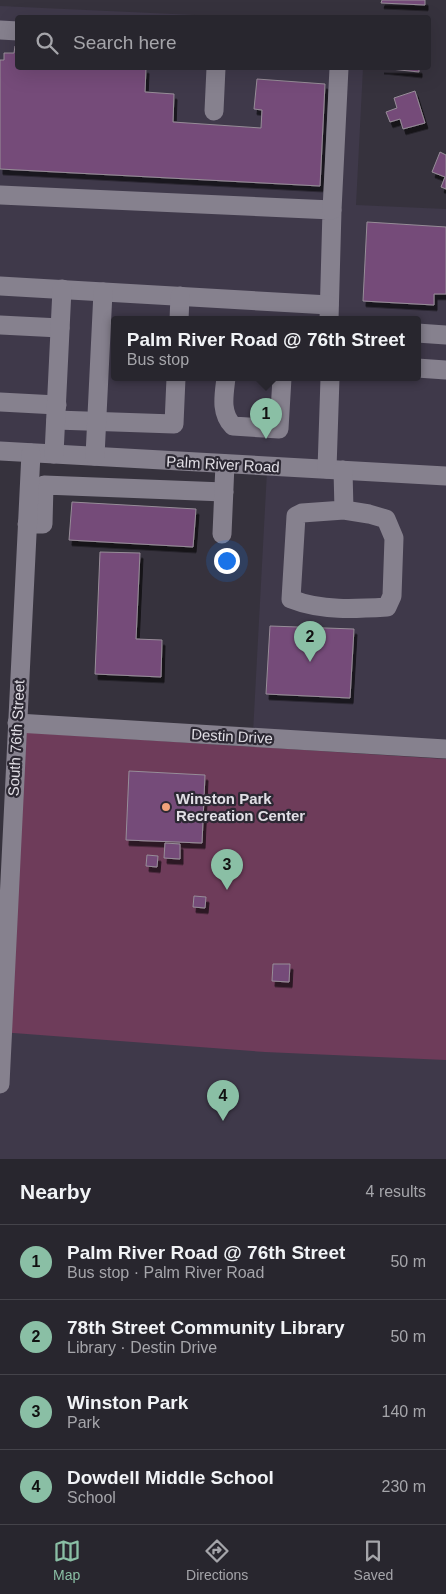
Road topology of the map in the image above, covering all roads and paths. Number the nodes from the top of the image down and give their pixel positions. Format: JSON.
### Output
{"nodes":[{"id":1,"x":0,"y":30,"type":"edge"},
{"id":2,"x":15,"y":31,"type":"edge"},
{"id":3,"x":216,"y":70,"type":"edge"},
{"id":4,"x":339,"y":70,"type":"edge"},
{"id":5,"x":214,"y":111,"type":"dead end"},
{"id":6,"x":0,"y":195,"type":"edge"},
{"id":7,"x":332,"y":210,"type":"junction"},
{"id":8,"x":0,"y":286,"type":"edge"},
{"id":9,"x":62,"y":289,"type":"junction"},
{"id":10,"x":103,"y":292,"type":"junction"},
{"id":11,"x":180,"y":296,"type":"junction"},
{"id":12,"x":329,"y":312,"type":"edge"},
{"id":13,"x":178,"y":316,"type":"edge"},
{"id":14,"x":0,"y":325,"type":"edge"},
{"id":15,"x":60,"y":328,"type":"junction"},
{"id":16,"x":421,"y":334,"type":"edge"},
{"id":17,"x":446,"y":335,"type":"edge"},
{"id":18,"x":421,"y":368,"type":"edge"},
{"id":19,"x":446,"y":370,"type":"edge"},
{"id":20,"x":176,"y":381,"type":"edge"},
{"id":21,"x":226,"y":381,"type":"edge"},
{"id":22,"x":282,"y":381,"type":"edge"},
{"id":23,"x":330,"y":381,"type":"edge"},
{"id":24,"x":0,"y":402,"type":"edge"},
{"id":25,"x":56,"y":412,"type":"junction"},
{"id":26,"x":96,"y":422,"type":"junction"},
{"id":27,"x":0,"y":451,"type":"edge"},
{"id":28,"x":31,"y":453,"type":"junction"},
{"id":29,"x":54,"y":454,"type":"junction"},
{"id":30,"x":75,"y":455,"type":"junction"},
{"id":31,"x":95,"y":456,"type":"junction"},
{"id":32,"x":225,"y":464,"type":"junction"},
{"id":33,"x":335,"y":470,"type":"junction"},
{"id":34,"x":446,"y":476,"type":"edge"},
{"id":35,"x":37,"y":484,"type":"junction"},
{"id":36,"x":73,"y":486,"type":"junction"},
{"id":37,"x":224,"y":492,"type":"junction"},
{"id":38,"x":344,"y":510,"type":"junction"},
{"id":39,"x":222,"y":534,"type":"dead end"},
{"id":40,"x":17,"y":723,"type":"junction"},
{"id":41,"x":446,"y":748,"type":"edge"},
{"id":42,"x":8,"y":750,"type":"edge"},
{"id":43,"x":4,"y":931,"type":"edge"},
{"id":44,"x":0,"y":1084,"type":"edge"}],
"edges":[{"from":1,"to":2,"type":"street"},
{"from":3,"to":5,"type":"street"},
{"from":4,"to":7,"type":"street"},
{"from":6,"to":7,"type":"street"},
{"from":7,"to":12,"type":"street"},
{"from":8,"to":9,"type":"street"},
{"from":9,"to":10,"type":"street"},
{"from":9,"to":15,"type":"street"},
{"from":10,"to":11,"type":"street"},
{"from":10,"to":26,"type":"street"},
{"from":11,"to":12,"type":"street"},
{"from":11,"to":13,"type":"street"},
{"from":14,"to":15,"type":"street"},
{"from":15,"to":25,"type":"street"},
{"from":16,"to":17,"type":"street"},
{"from":18,"to":19,"type":"street"},
{"from":20,"to":26,"type":"street"},
{"from":21,"to":22,"type":"street"},
{"from":23,"to":33,"type":"street"},
{"from":24,"to":25,"type":"street"},
{"from":25,"to":26,"type":"street"},
{"from":25,"to":29,"type":"street"},
{"from":26,"to":31,"type":"street"},
{"from":27,"to":28,"type":"street","name":"Palm River Road"},
{"from":28,"to":29,"type":"street","name":"Palm River Road"},
{"from":28,"to":35,"type":"street","name":"South 76th Street"},
{"from":29,"to":30,"type":"street","name":"Palm River Road"},
{"from":30,"to":31,"type":"street","name":"Palm River Road"},
{"from":30,"to":36,"type":"street"},
{"from":31,"to":32,"type":"street","name":"Palm River Road"},
{"from":32,"to":33,"type":"street","name":"Palm River Road"},
{"from":32,"to":37,"type":"street"},
{"from":33,"to":34,"type":"street","name":"Palm River Road"},
{"from":33,"to":38,"type":"street"},
{"from":35,"to":36,"type":"street"},
{"from":35,"to":40,"type":"street","name":"South 76th Street"},
{"from":36,"to":37,"type":"street"},
{"from":37,"to":39,"type":"street"},
{"from":38,"to":38,"type":"street"},
{"from":40,"to":41,"type":"street","name":"Destin Drive"},
{"from":40,"to":42,"type":"street","name":"South 76th Street"},
{"from":42,"to":43,"type":"street","name":"South 76th Street"},
{"from":43,"to":44,"type":"street","name":"South 76th Street"}]}
